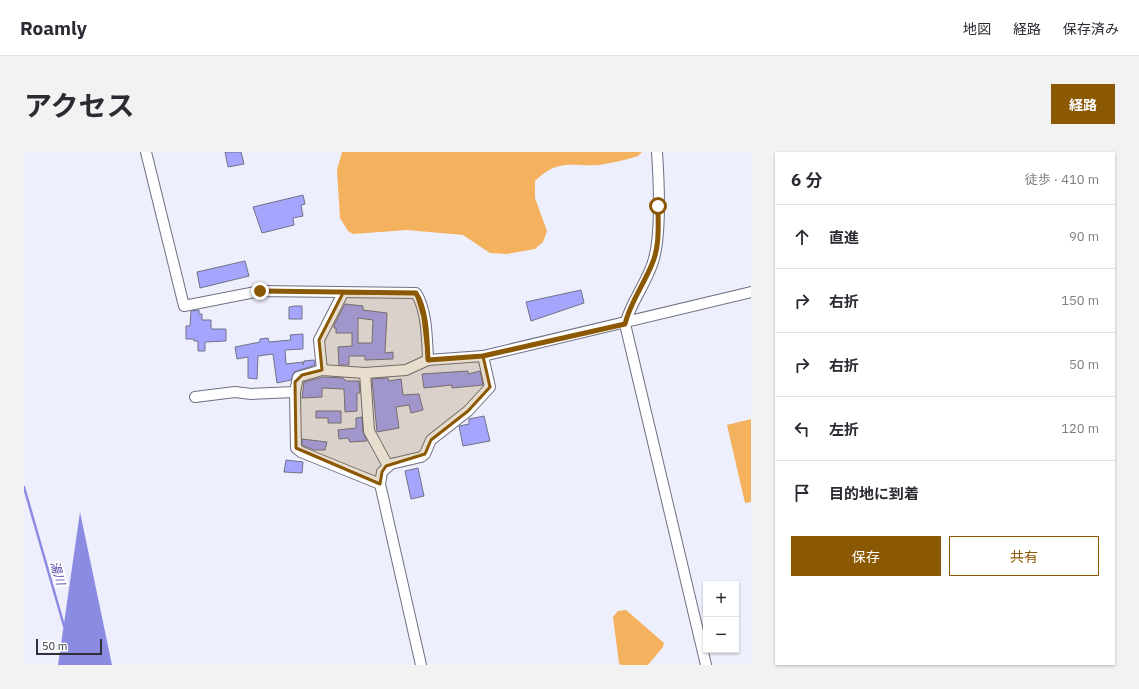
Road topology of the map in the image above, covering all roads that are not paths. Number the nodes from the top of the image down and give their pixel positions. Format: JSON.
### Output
{"nodes":[{"id":1,"x":146,"y":152,"type":"edge"},
{"id":2,"x":657,"y":152,"type":"edge"},
{"id":3,"x":751,"y":292,"type":"edge"},
{"id":4,"x":343,"y":293,"type":"junction"},
{"id":5,"x":625,"y":324,"type":"junction"},
{"id":6,"x":483,"y":356,"type":"junction"},
{"id":7,"x":428,"y":360,"type":"junction"},
{"id":8,"x":322,"y":370,"type":"junction"},
{"id":9,"x":365,"y":374,"type":"junction"},
{"id":10,"x":295,"y":392,"type":"junction"},
{"id":11,"x":195,"y":397,"type":"dead end"},
{"id":12,"x":388,"y":466,"type":"junction"},
{"id":13,"x":380,"y":484,"type":"junction"},
{"id":14,"x":421,"y":665,"type":"edge"},
{"id":15,"x":706,"y":665,"type":"edge"}],
"edges":[{"from":1,"to":4,"type":"street"},
{"from":2,"to":5,"type":"street"},
{"from":3,"to":5,"type":"street"},
{"from":4,"to":7,"type":"street"},
{"from":4,"to":8,"type":"street"},
{"from":5,"to":6,"type":"street"},
{"from":5,"to":15,"type":"street"},
{"from":6,"to":7,"type":"street"},
{"from":6,"to":12,"type":"street"},
{"from":7,"to":9,"type":"street"},
{"from":8,"to":9,"type":"street"},
{"from":8,"to":10,"type":"street"},
{"from":9,"to":12,"type":"street"},
{"from":10,"to":11,"type":"street"},
{"from":10,"to":13,"type":"street"},
{"from":12,"to":13,"type":"street"},
{"from":13,"to":14,"type":"street"}]}
